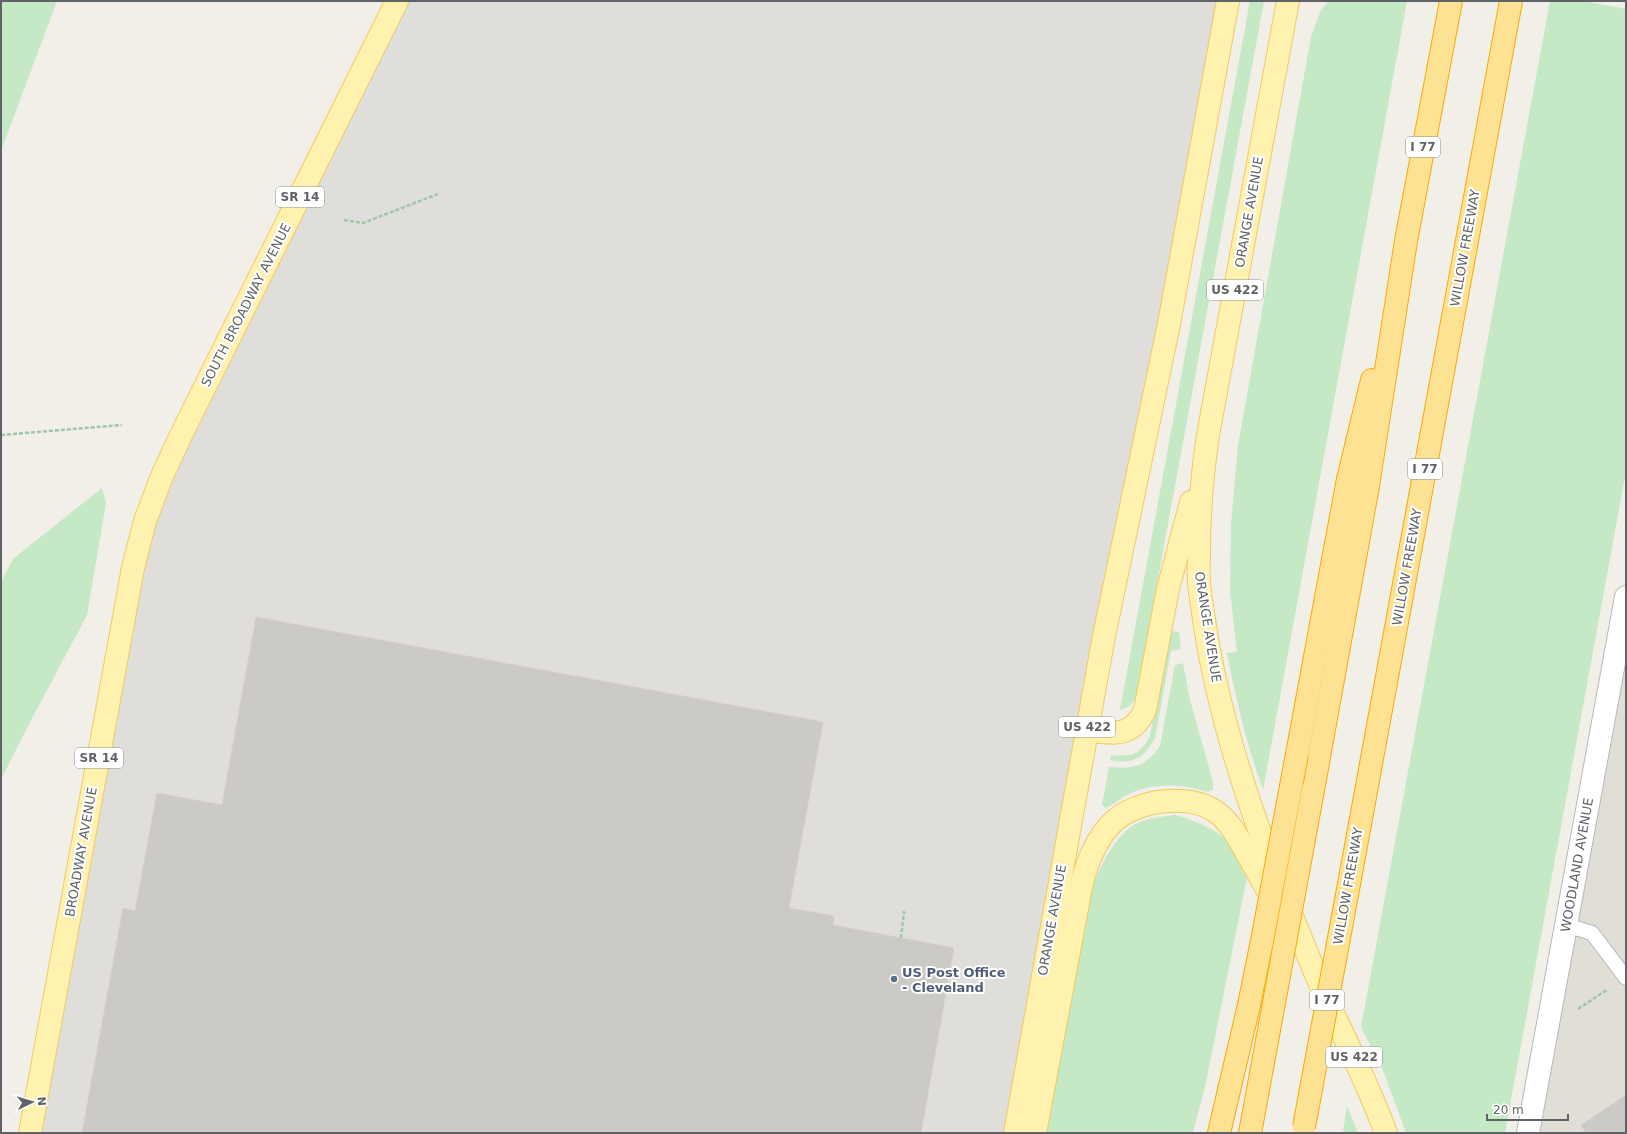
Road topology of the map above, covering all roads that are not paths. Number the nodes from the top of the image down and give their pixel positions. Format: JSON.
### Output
{"nodes":[{"id":1,"x":397,"y":1,"type":"edge"},
{"id":2,"x":1228,"y":1,"type":"edge"},
{"id":3,"x":1451,"y":1,"type":"edge"},
{"id":4,"x":1511,"y":1,"type":"edge"},
{"id":5,"x":1291,"y":5,"type":"edge"},
{"id":6,"x":1406,"y":241,"type":"junction"},
{"id":7,"x":202,"y":394,"type":"joint"},
{"id":8,"x":1208,"y":436,"type":"junction"},
{"id":9,"x":1626,"y":596,"type":"edge"},
{"id":10,"x":1621,"y":655,"type":"edge"},
{"id":11,"x":1087,"y":730,"type":"junction"},
{"id":12,"x":1566,"y":925,"type":"junction"},
{"id":13,"x":1626,"y":977,"type":"edge"},
{"id":14,"x":1320,"y":982,"type":"junction"},
{"id":15,"x":1304,"y":1130,"type":"edge"},
{"id":16,"x":30,"y":1133,"type":"edge"},
{"id":17,"x":1015,"y":1133,"type":"edge"},
{"id":18,"x":1034,"y":1133,"type":"edge"},
{"id":19,"x":1219,"y":1133,"type":"edge"},
{"id":20,"x":1250,"y":1133,"type":"edge"},
{"id":21,"x":1386,"y":1133,"type":"edge"},
{"id":22,"x":1528,"y":1133,"type":"edge"}],
"edges":[{"from":1,"to":7,"type":"main road","name":"SOUTH BROADWAY AVENUE","number":"SR 14"},
{"from":2,"to":11,"type":"main road","name":"ORANGE AVENUE","number":"US 422"},
{"from":3,"to":6,"type":"highway","number":"I 77"},
{"from":4,"to":15,"type":"highway","name":"WILLOW FREEWAY","number":"I 77","bridge":true},
{"from":5,"to":8,"type":"main road","name":"ORANGE AVENUE","number":"US 422"},
{"from":6,"to":19,"type":"highway","bridge":true},
{"from":6,"to":20,"type":"highway","number":"I 77","bridge":true},
{"from":7,"to":16,"type":"main road","name":"BROADWAY AVENUE","number":"SR 14"},
{"from":8,"to":11,"type":"main road"},
{"from":8,"to":14,"type":"main road","name":"ORANGE AVENUE","number":"US 422"},
{"from":9,"to":10,"type":"street","name":"WOODLAND AVENUE"},
{"from":10,"to":12,"type":"street","name":"WOODLAND AVENUE"},
{"from":11,"to":17,"type":"main road","name":"ORANGE AVENUE","number":"US 422"},
{"from":12,"to":13,"type":"lane"},
{"from":12,"to":22,"type":"street","name":"WOODLAND AVENUE"},
{"from":14,"to":18,"type":"main road"},
{"from":14,"to":21,"type":"main road","name":"ORANGE AVENUE","number":"US 422"}]}
